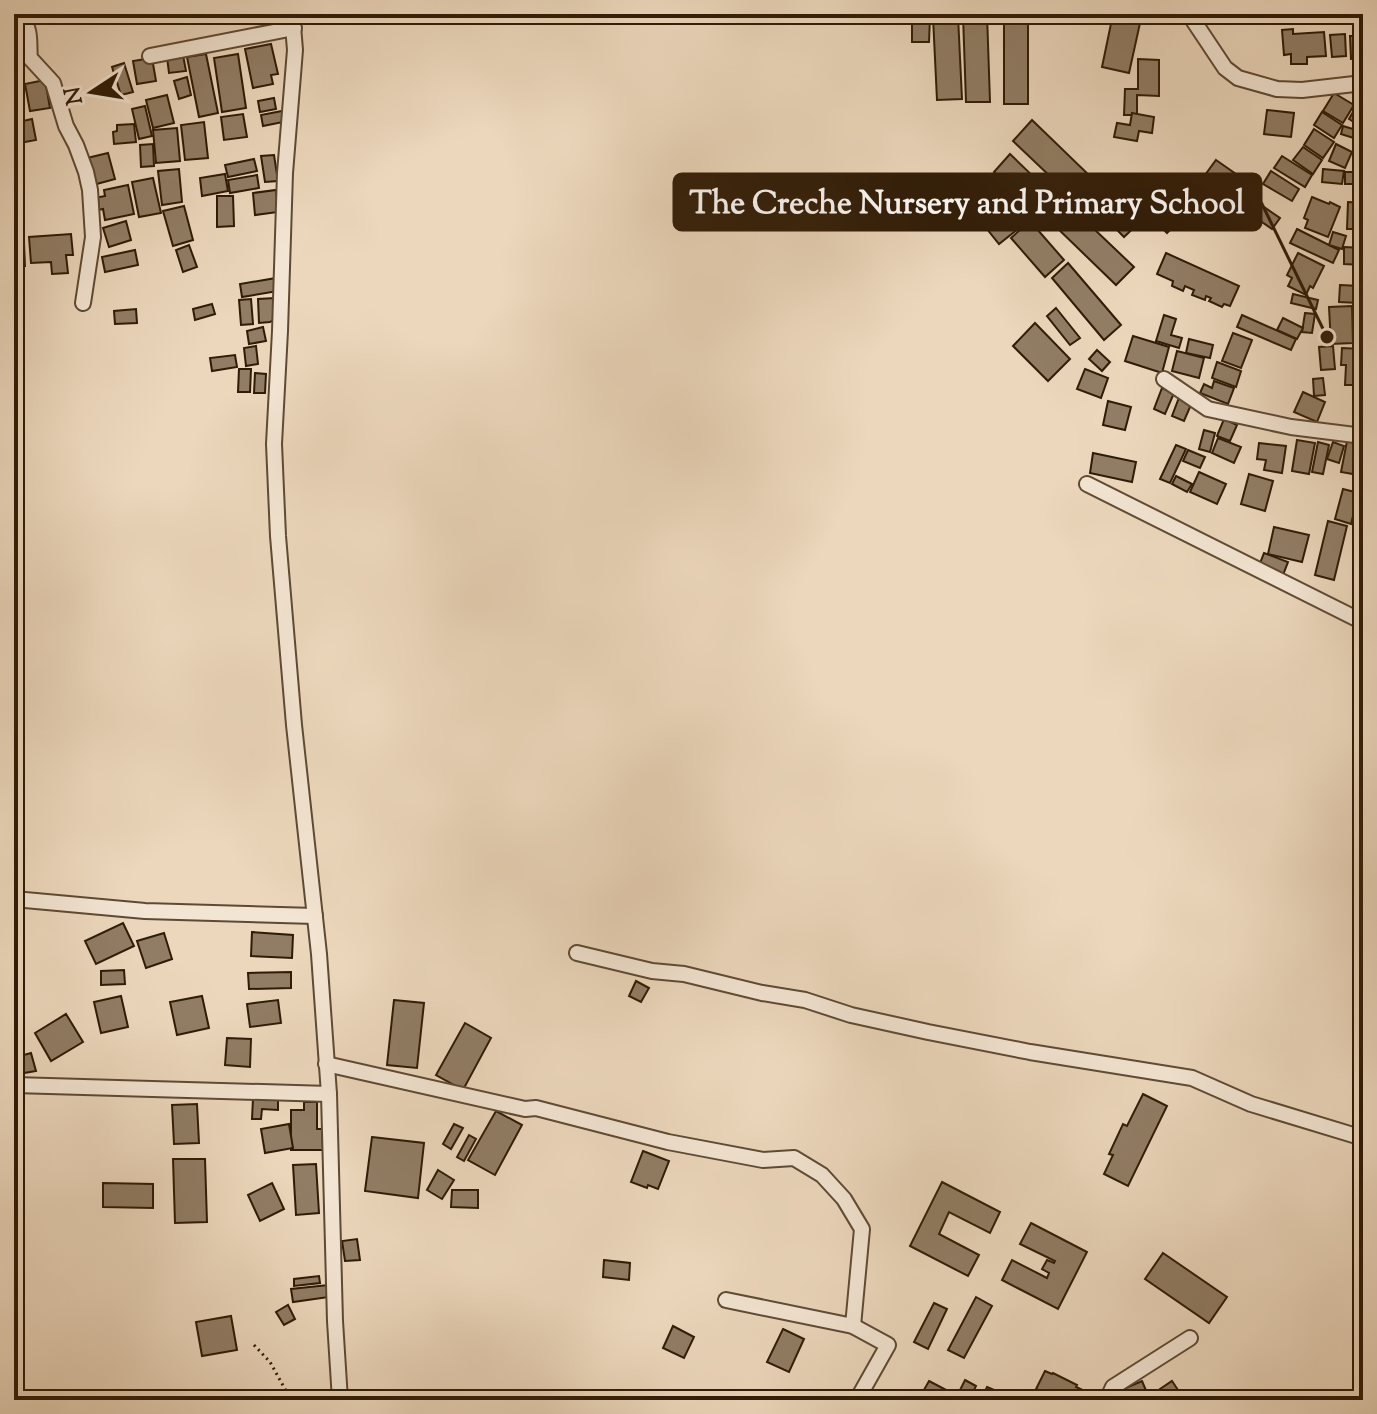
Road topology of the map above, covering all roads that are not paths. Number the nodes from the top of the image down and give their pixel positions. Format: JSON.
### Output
{"nodes":[{"id":1,"x":1189,"y":14,"type":"edge"},
{"id":2,"x":14,"y":20,"type":"edge"},
{"id":3,"x":293,"y":21,"type":"edge"},
{"id":4,"x":150,"y":56,"type":"dead end"},
{"id":5,"x":1363,"y":83,"type":"edge"},
{"id":6,"x":83,"y":303,"type":"dead end"},
{"id":7,"x":1164,"y":379,"type":"dead end"},
{"id":8,"x":1363,"y":436,"type":"edge"},
{"id":9,"x":1087,"y":484,"type":"dead end"},
{"id":10,"x":1363,"y":622,"type":"edge"},
{"id":11,"x":14,"y":899,"type":"edge"},
{"id":12,"x":315,"y":916,"type":"junction"},
{"id":13,"x":577,"y":953,"type":"dead end"},
{"id":14,"x":326,"y":1064,"type":"junction"},
{"id":15,"x":14,"y":1085,"type":"edge"},
{"id":16,"x":329,"y":1094,"type":"junction"},
{"id":17,"x":1363,"y":1138,"type":"edge"},
{"id":18,"x":726,"y":1300,"type":"dead end"},
{"id":19,"x":853,"y":1326,"type":"junction"},
{"id":20,"x":1190,"y":1338,"type":"dead end"},
{"id":21,"x":340,"y":1400,"type":"edge"},
{"id":22,"x":857,"y":1400,"type":"edge"},
{"id":23,"x":1107,"y":1400,"type":"edge"}],
"edges":[{"from":1,"to":5,"type":"street"},
{"from":2,"to":6,"type":"street"},
{"from":3,"to":4,"type":"street"},
{"from":3,"to":12,"type":"street"},
{"from":7,"to":8,"type":"street"},
{"from":9,"to":10,"type":"street"},
{"from":11,"to":12,"type":"street"},
{"from":12,"to":14,"type":"street"},
{"from":13,"to":17,"type":"street"},
{"from":14,"to":16,"type":"street"},
{"from":14,"to":19,"type":"street"},
{"from":15,"to":16,"type":"street"},
{"from":16,"to":21,"type":"street"},
{"from":18,"to":19,"type":"street"},
{"from":19,"to":22,"type":"street"},
{"from":20,"to":23,"type":"street"}]}
